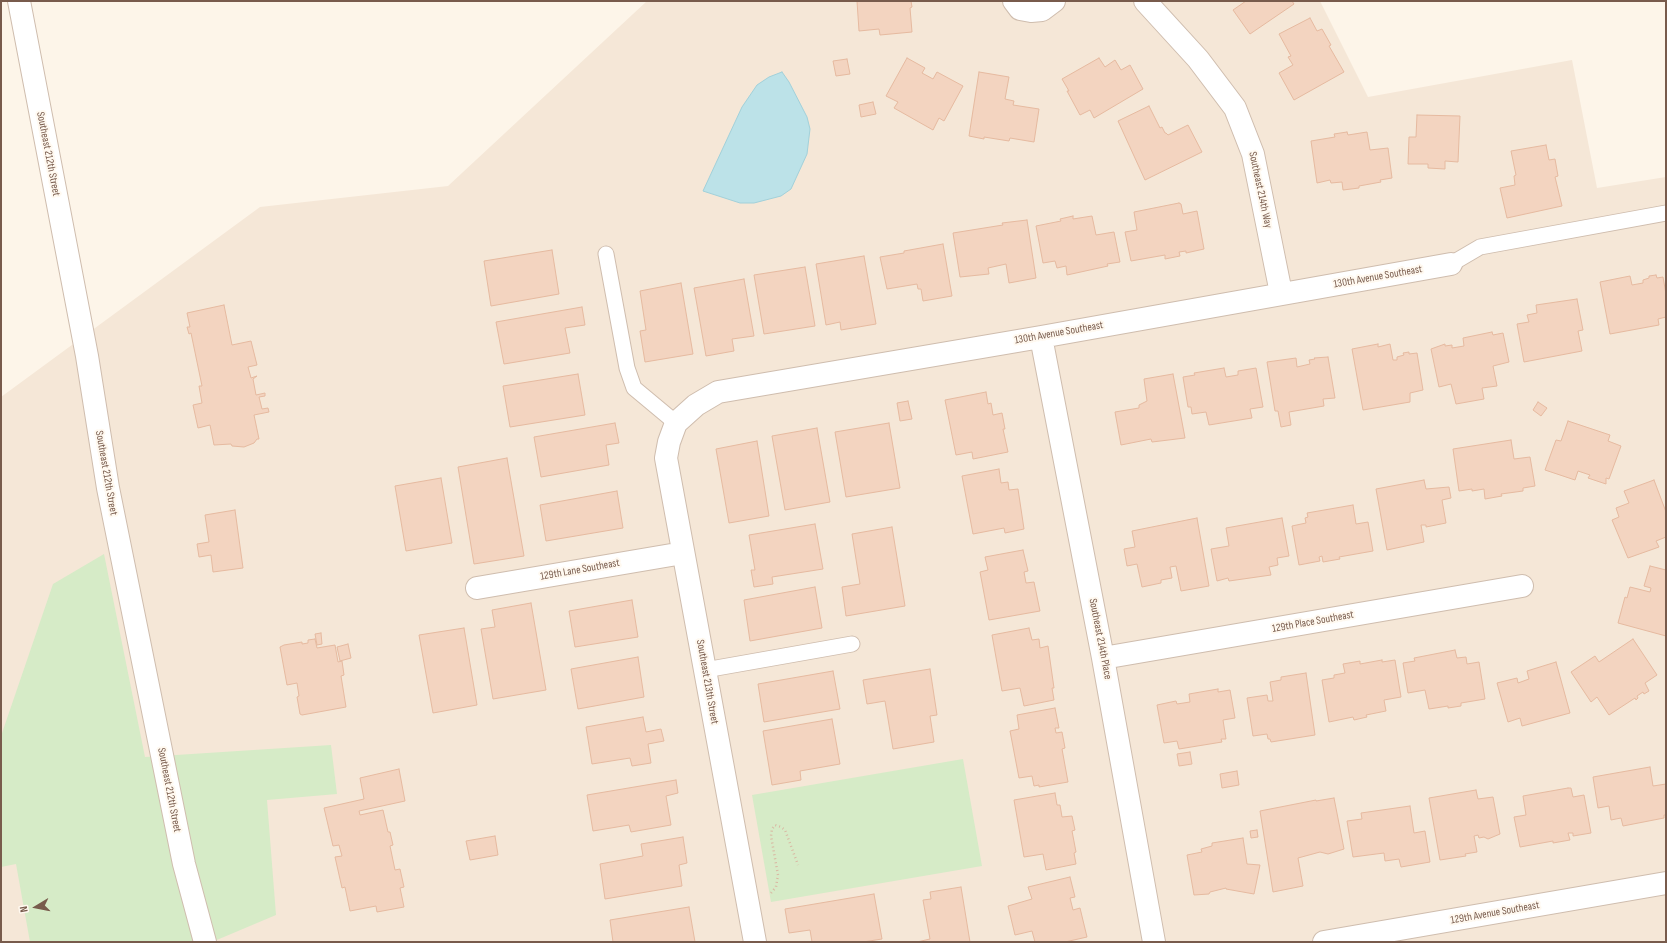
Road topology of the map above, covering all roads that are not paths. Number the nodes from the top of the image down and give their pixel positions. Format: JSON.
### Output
{"nodes":[{"id":1,"x":19,"y":1,"type":"edge"},
{"id":2,"x":1014,"y":1,"type":"edge"},
{"id":3,"x":1054,"y":1,"type":"edge"},
{"id":4,"x":1145,"y":1,"type":"edge"},
{"id":5,"x":1666,"y":213,"type":"edge"},
{"id":6,"x":606,"y":254,"type":"dead end"},
{"id":7,"x":1451,"y":264,"type":"joint"},
{"id":8,"x":1281,"y":293,"type":"junction"},
{"id":9,"x":1041,"y":337,"type":"junction"},
{"id":10,"x":676,"y":423,"type":"junction"},
{"id":11,"x":683,"y":553,"type":"junction"},
{"id":12,"x":1522,"y":586,"type":"dead end"},
{"id":13,"x":477,"y":588,"type":"dead end"},
{"id":14,"x":852,"y":644,"type":"dead end"},
{"id":15,"x":1103,"y":658,"type":"junction"},
{"id":16,"x":705,"y":670,"type":"junction"},
{"id":17,"x":1666,"y":883,"type":"edge"},
{"id":18,"x":205,"y":942,"type":"edge"},
{"id":19,"x":755,"y":942,"type":"edge"},
{"id":20,"x":1154,"y":942,"type":"edge"},
{"id":21,"x":1324,"y":942,"type":"edge"}],
"edges":[{"from":1,"to":18,"type":"street","name":"Southeast 212th Street"},
{"from":2,"to":3,"type":"street"},
{"from":4,"to":8,"type":"street","name":"Southeast 214th Way"},
{"from":5,"to":7,"type":"lane"},
{"from":6,"to":10,"type":"lane"},
{"from":7,"to":8,"type":"street","name":"130th Avenue Southeast"},
{"from":8,"to":9,"type":"street","name":"130th Avenue Southeast"},
{"from":9,"to":10,"type":"street","name":"130th Avenue Southeast"},
{"from":9,"to":15,"type":"street","name":"Southeast 214th Place"},
{"from":10,"to":11,"type":"street","name":"Southeast 213th Street"},
{"from":11,"to":13,"type":"street","name":"129th Lane Southeast"},
{"from":11,"to":16,"type":"street","name":"Southeast 213th Street"},
{"from":12,"to":15,"type":"street","name":"129th Place Southeast"},
{"from":14,"to":16,"type":"lane"},
{"from":15,"to":20,"type":"street","name":"Southeast 214th Place"},
{"from":16,"to":19,"type":"street","name":"Southeast 213th Street"},
{"from":17,"to":21,"type":"street","name":"129th Avenue Southeast"}]}
